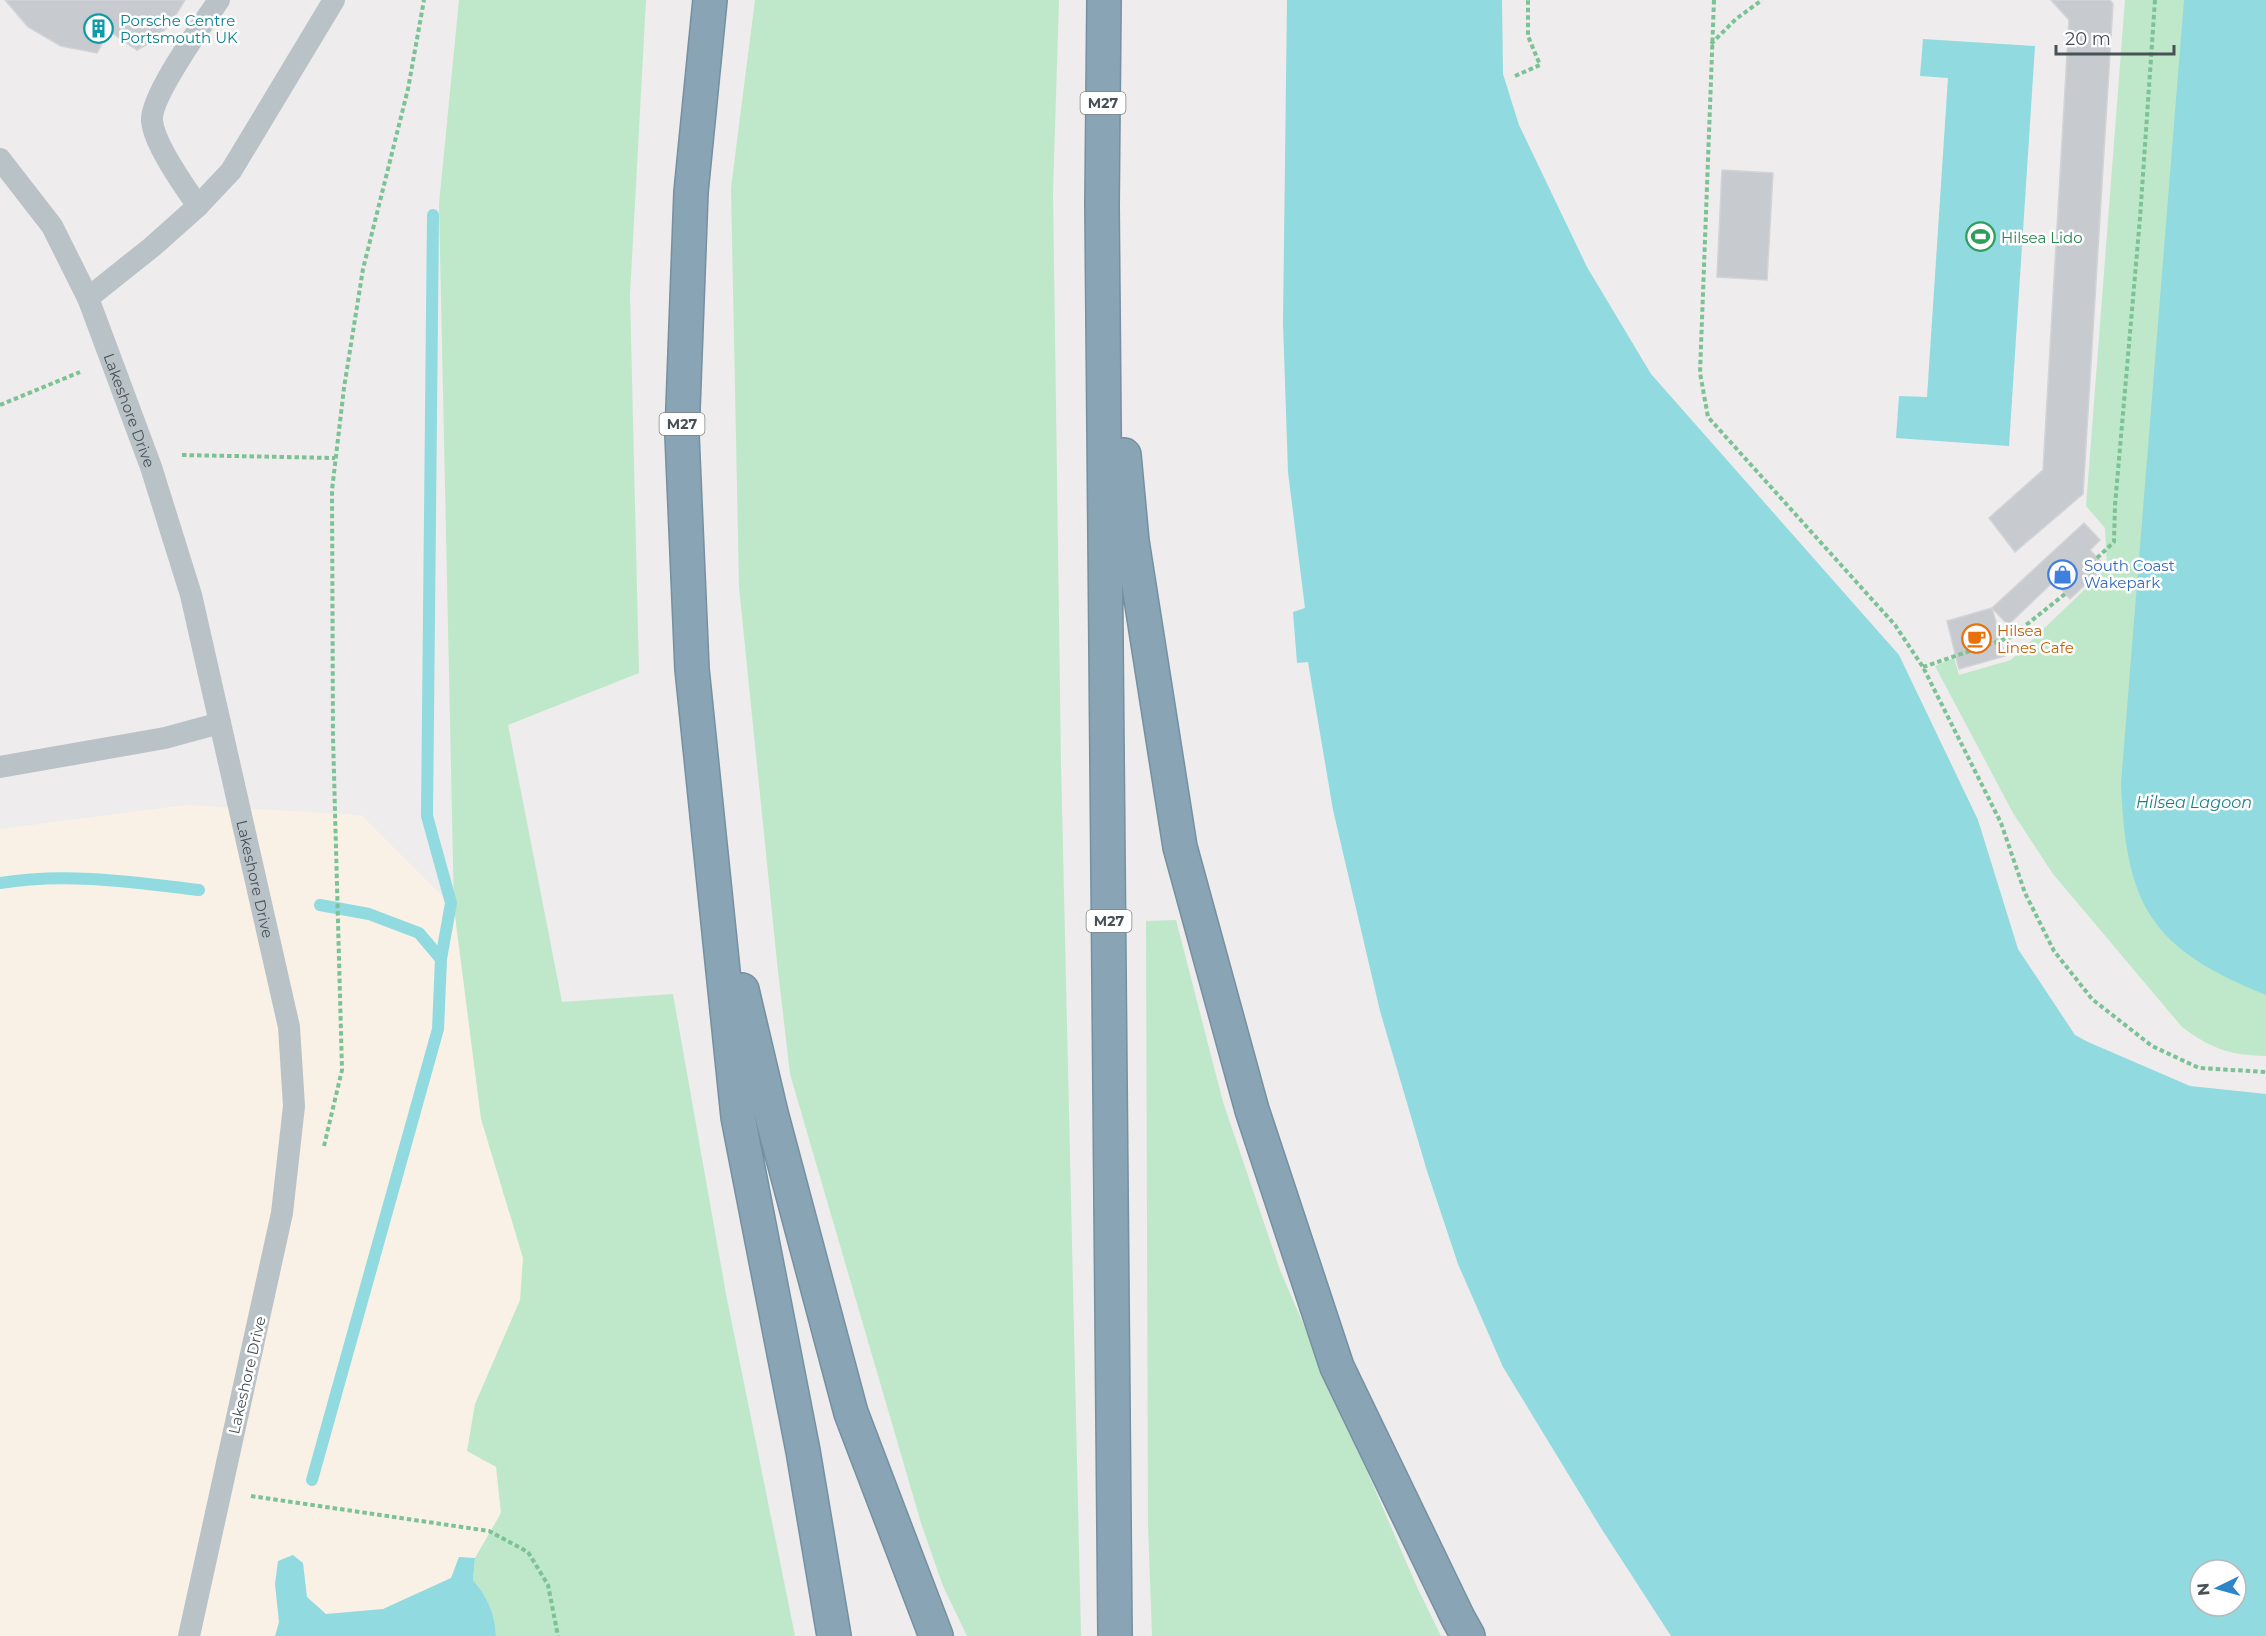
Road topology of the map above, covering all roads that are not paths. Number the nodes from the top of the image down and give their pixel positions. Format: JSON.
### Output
{"nodes":[{"id":1,"x":219,"y":0,"type":"edge"},
{"id":2,"x":334,"y":0,"type":"edge"},
{"id":3,"x":710,"y":0,"type":"edge"},
{"id":4,"x":1104,"y":0,"type":"edge"},
{"id":5,"x":0,"y":159,"type":"edge"},
{"id":6,"x":1102,"y":205,"type":"junction"},
{"id":7,"x":198,"y":206,"type":"junction"},
{"id":8,"x":88,"y":298,"type":"junction"},
{"id":9,"x":220,"y":723,"type":"junction"},
{"id":10,"x":0,"y":767,"type":"edge"},
{"id":11,"x":709,"y":848,"type":"junction"},
{"id":12,"x":189,"y":1636,"type":"edge"},
{"id":13,"x":834,"y":1636,"type":"edge"},
{"id":14,"x":936,"y":1636,"type":"edge"},
{"id":15,"x":1115,"y":1636,"type":"edge"},
{"id":16,"x":1468,"y":1636,"type":"edge"}],
"edges":[{"from":1,"to":7,"type":"lane"},
{"from":2,"to":7,"type":"lane"},
{"from":3,"to":11,"type":"highway","number":"M27"},
{"from":4,"to":6,"type":"highway","number":"M27"},
{"from":5,"to":8,"type":"lane","name":"Lakeshore Drive"},
{"from":6,"to":15,"type":"highway","number":"M27"},
{"from":6,"to":16,"type":"highway"},
{"from":7,"to":8,"type":"lane"},
{"from":8,"to":9,"type":"lane","name":"Lakeshore Drive"},
{"from":9,"to":10,"type":"lane"},
{"from":9,"to":12,"type":"lane","name":"Lakeshore Drive"},
{"from":11,"to":13,"type":"highway","number":"M27"},
{"from":11,"to":14,"type":"highway"}]}
